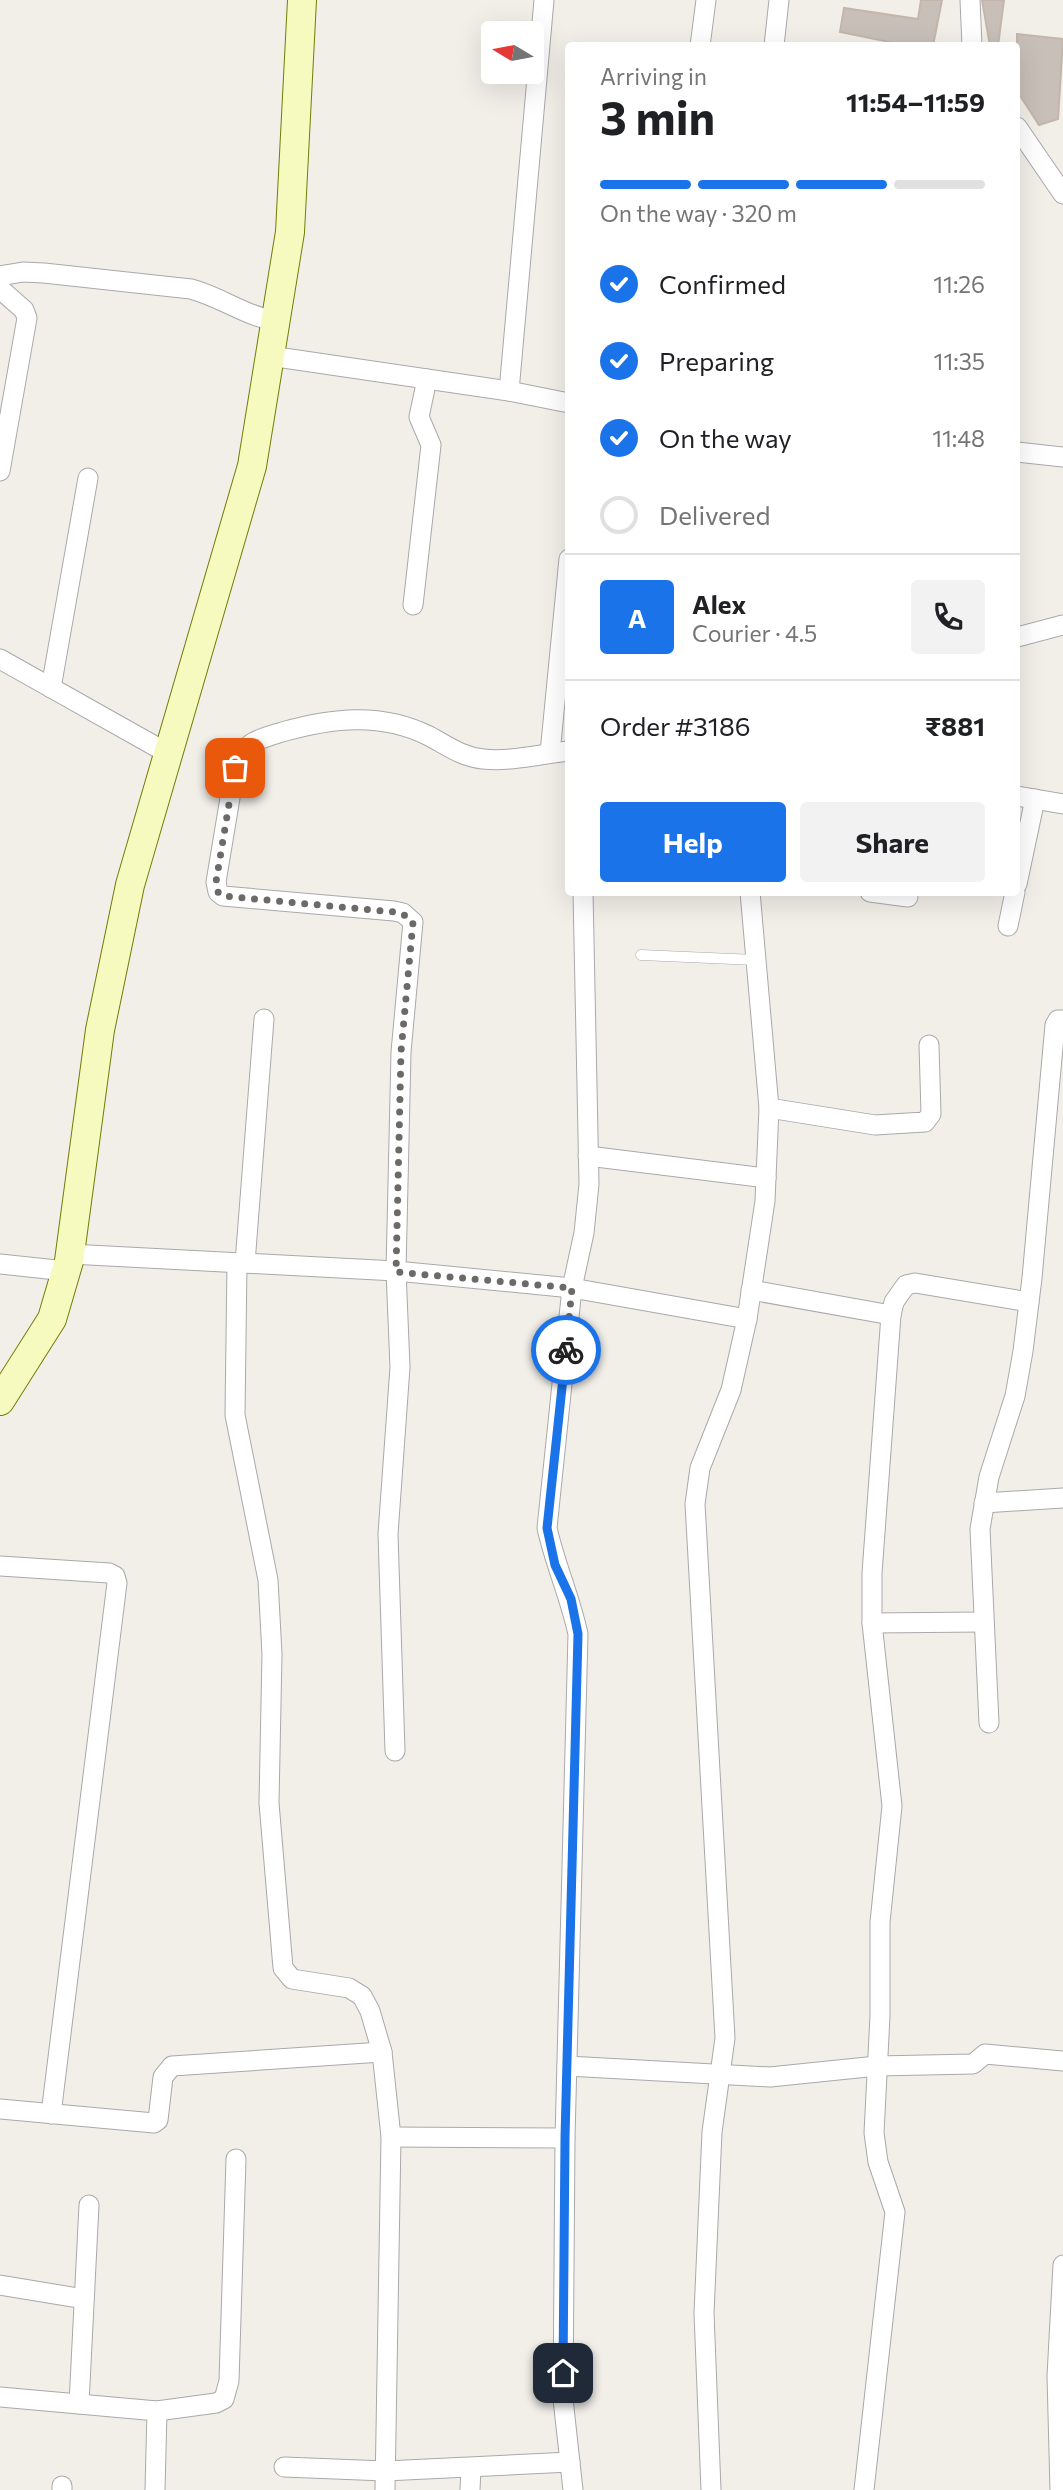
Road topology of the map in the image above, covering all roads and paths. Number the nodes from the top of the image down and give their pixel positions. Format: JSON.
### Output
{"nodes":[{"id":1,"x":303,"y":0,"type":"edge"},
{"id":2,"x":544,"y":0,"type":"edge"},
{"id":3,"x":706,"y":0,"type":"edge"},
{"id":4,"x":779,"y":0,"type":"edge"},
{"id":5,"x":970,"y":0,"type":"edge"},
{"id":6,"x":701,"y":42,"type":"edge"},
{"id":7,"x":774,"y":42,"type":"edge"},
{"id":8,"x":972,"y":42,"type":"edge"},
{"id":9,"x":1020,"y":131,"type":"edge"},
{"id":10,"x":1063,"y":194,"type":"edge"},
{"id":11,"x":0,"y":276,"type":"edge"},
{"id":12,"x":0,"y":289,"type":"edge"},
{"id":13,"x":276,"y":321,"type":"junction"},
{"id":14,"x":270,"y":356,"type":"junction"},
{"id":15,"x":427,"y":379,"type":"junction"},
{"id":16,"x":509,"y":391,"type":"junction"},
{"id":17,"x":565,"y":402,"type":"edge"},
{"id":18,"x":1020,"y":452,"type":"edge"},
{"id":19,"x":1063,"y":457,"type":"edge"},
{"id":20,"x":0,"y":471,"type":"edge"},
{"id":21,"x":88,"y":478,"type":"dead end"},
{"id":22,"x":413,"y":605,"type":"dead end"},
{"id":23,"x":1063,"y":625,"type":"edge"},
{"id":24,"x":565,"y":636,"type":"edge"},
{"id":25,"x":1020,"y":636,"type":"edge"},
{"id":26,"x":0,"y":659,"type":"edge"},
{"id":27,"x":51,"y":688,"type":"junction"},
{"id":28,"x":559,"y":752,"type":"edge"},
{"id":29,"x":169,"y":754,"type":"junction"},
{"id":30,"x":1026,"y":798,"type":"edge"},
{"id":31,"x":1063,"y":804,"type":"edge"},
{"id":32,"x":1020,"y":855,"type":"edge"},
{"id":33,"x":583,"y":896,"type":"edge"},
{"id":34,"x":750,"y":896,"type":"edge"},
{"id":35,"x":900,"y":896,"type":"edge"},
{"id":36,"x":1014,"y":896,"type":"edge"},
{"id":37,"x":908,"y":897,"type":"dead end"},
{"id":38,"x":1008,"y":926,"type":"dead end"},
{"id":39,"x":641,"y":955,"type":"dead end"},
{"id":40,"x":756,"y":960,"type":"junction"},
{"id":41,"x":264,"y":1019,"type":"dead end"},
{"id":42,"x":1063,"y":1020,"type":"edge"},
{"id":43,"x":929,"y":1045,"type":"dead end"},
{"id":44,"x":769,"y":1108,"type":"junction"},
{"id":45,"x":588,"y":1156,"type":"junction"},
{"id":46,"x":766,"y":1178,"type":"junction"},
{"id":47,"x":68,"y":1262,"type":"junction"},
{"id":48,"x":241,"y":1263,"type":"junction"},
{"id":49,"x":0,"y":1264,"type":"edge"},
{"id":50,"x":396,"y":1272,"type":"junction"},
{"id":51,"x":572,"y":1288,"type":"junction"},
{"id":52,"x":751,"y":1290,"type":"junction"},
{"id":53,"x":1031,"y":1291,"type":"junction"},
{"id":54,"x":893,"y":1308,"type":"junction"},
{"id":55,"x":747,"y":1319,"type":"junction"},
{"id":56,"x":0,"y":1401,"type":"edge"},
{"id":57,"x":1063,"y":1498,"type":"edge"},
{"id":58,"x":984,"y":1503,"type":"junction"},
{"id":59,"x":0,"y":1566,"type":"edge"},
{"id":60,"x":983,"y":1622,"type":"junction"},
{"id":61,"x":872,"y":1623,"type":"junction"},
{"id":62,"x":989,"y":1723,"type":"dead end"},
{"id":63,"x":395,"y":1751,"type":"dead end"},
{"id":64,"x":382,"y":2052,"type":"junction"},
{"id":65,"x":1063,"y":2061,"type":"edge"},
{"id":66,"x":567,"y":2066,"type":"junction"},
{"id":67,"x":877,"y":2066,"type":"junction"},
{"id":68,"x":720,"y":2073,"type":"junction"},
{"id":69,"x":0,"y":2109,"type":"edge"},
{"id":70,"x":51,"y":2114,"type":"junction"},
{"id":71,"x":391,"y":2137,"type":"junction"},
{"id":72,"x":565,"y":2138,"type":"junction"},
{"id":73,"x":236,"y":2159,"type":"dead end"},
{"id":74,"x":89,"y":2205,"type":"dead end"},
{"id":75,"x":1063,"y":2265,"type":"edge"},
{"id":76,"x":0,"y":2286,"type":"edge"},
{"id":77,"x":84,"y":2299,"type":"junction"},
{"id":78,"x":0,"y":2397,"type":"edge"},
{"id":79,"x":79,"y":2404,"type":"junction"},
{"id":80,"x":157,"y":2411,"type":"junction"},
{"id":81,"x":570,"y":2462,"type":"junction"},
{"id":82,"x":284,"y":2467,"type":"dead end"},
{"id":83,"x":471,"y":2468,"type":"junction"},
{"id":84,"x":385,"y":2481,"type":"edge"},
{"id":85,"x":155,"y":2490,"type":"edge"},
{"id":86,"x":470,"y":2490,"type":"edge"},
{"id":87,"x":573,"y":2490,"type":"edge"},
{"id":88,"x":711,"y":2490,"type":"edge"},
{"id":89,"x":864,"y":2490,"type":"edge"},
{"id":90,"x":1060,"y":2490,"type":"edge"}],
"edges":[{"from":1,"to":13,"type":"street"},
{"from":2,"to":16,"type":"street"},
{"from":3,"to":6,"type":"street"},
{"from":4,"to":7,"type":"street"},
{"from":5,"to":8,"type":"street"},
{"from":9,"to":10,"type":"street"},
{"from":11,"to":13,"type":"street"},
{"from":12,"to":20,"type":"street"},
{"from":13,"to":14,"type":"street"},
{"from":14,"to":15,"type":"street"},
{"from":14,"to":29,"type":"street"},
{"from":15,"to":16,"type":"street"},
{"from":15,"to":22,"type":"street"},
{"from":16,"to":17,"type":"street"},
{"from":18,"to":19,"type":"street"},
{"from":21,"to":27,"type":"street"},
{"from":23,"to":25,"type":"street"},
{"from":24,"to":28,"type":"street"},
{"from":26,"to":27,"type":"street"},
{"from":27,"to":29,"type":"street"},
{"from":28,"to":50,"type":"street"},
{"from":29,"to":47,"type":"street"},
{"from":30,"to":31,"type":"street"},
{"from":30,"to":32,"type":"street"},
{"from":33,"to":45,"type":"street"},
{"from":34,"to":40,"type":"street"},
{"from":35,"to":37,"type":"street"},
{"from":36,"to":38,"type":"street"},
{"from":39,"to":40,"type":"lane"},
{"from":40,"to":44,"type":"street"},
{"from":41,"to":48,"type":"street"},
{"from":42,"to":53,"type":"street"},
{"from":43,"to":44,"type":"street"},
{"from":44,"to":46,"type":"street"},
{"from":45,"to":46,"type":"street"},
{"from":45,"to":51,"type":"street"},
{"from":46,"to":52,"type":"street"},
{"from":47,"to":48,"type":"street"},
{"from":47,"to":49,"type":"street"},
{"from":47,"to":56,"type":"street"},
{"from":48,"to":50,"type":"street"},
{"from":48,"to":64,"type":"street"},
{"from":50,"to":51,"type":"street"},
{"from":50,"to":63,"type":"street"},
{"from":51,"to":55,"type":"street"},
{"from":51,"to":66,"type":"street"},
{"from":52,"to":54,"type":"street"},
{"from":52,"to":55,"type":"street"},
{"from":53,"to":54,"type":"street"},
{"from":53,"to":58,"type":"street"},
{"from":54,"to":61,"type":"street"},
{"from":55,"to":68,"type":"street"},
{"from":57,"to":58,"type":"street"},
{"from":58,"to":60,"type":"street"},
{"from":59,"to":70,"type":"street"},
{"from":60,"to":61,"type":"street"},
{"from":60,"to":62,"type":"street"},
{"from":61,"to":67,"type":"street"},
{"from":64,"to":70,"type":"street"},
{"from":64,"to":71,"type":"street"},
{"from":65,"to":67,"type":"street"},
{"from":66,"to":68,"type":"street"},
{"from":66,"to":72,"type":"street"},
{"from":67,"to":68,"type":"street"},
{"from":67,"to":89,"type":"street"},
{"from":68,"to":88,"type":"street"},
{"from":69,"to":70,"type":"street"},
{"from":71,"to":72,"type":"street"},
{"from":71,"to":84,"type":"street"},
{"from":72,"to":81,"type":"street"},
{"from":73,"to":80,"type":"street"},
{"from":74,"to":77,"type":"street"},
{"from":75,"to":90,"type":"street"},
{"from":76,"to":77,"type":"street"},
{"from":77,"to":79,"type":"street"},
{"from":78,"to":79,"type":"street"},
{"from":79,"to":80,"type":"street"},
{"from":80,"to":85,"type":"street"},
{"from":81,"to":83,"type":"street"},
{"from":81,"to":87,"type":"street"},
{"from":82,"to":84,"type":"street"},
{"from":83,"to":84,"type":"street"},
{"from":83,"to":86,"type":"street"}]}
